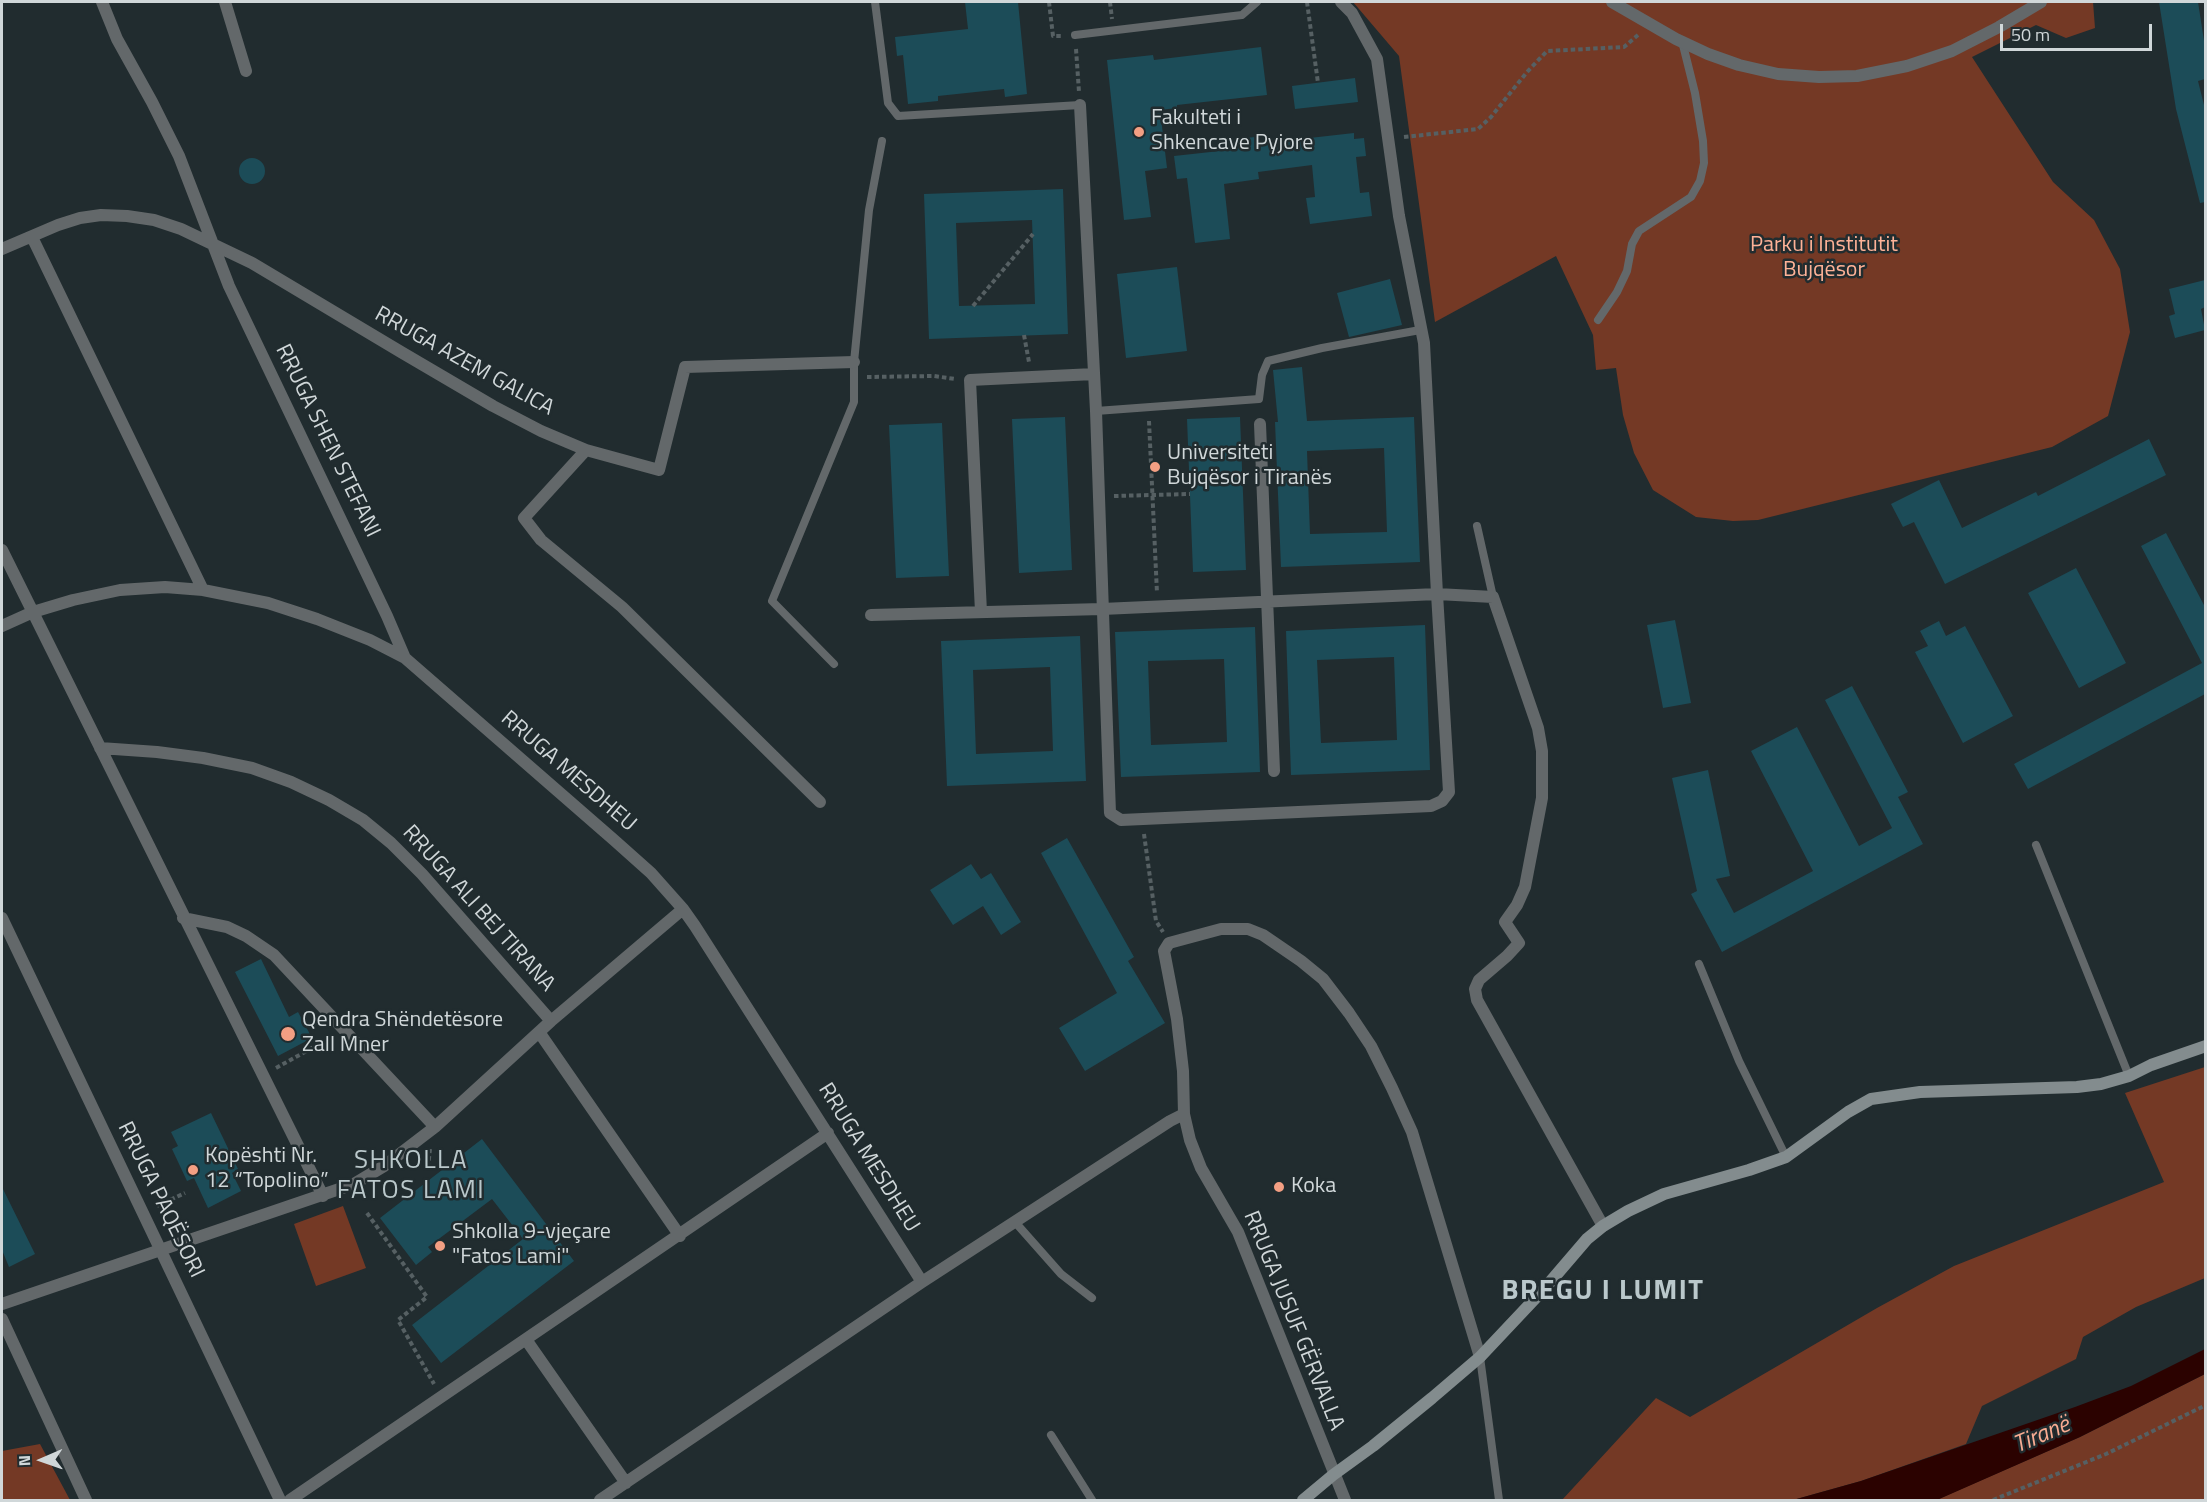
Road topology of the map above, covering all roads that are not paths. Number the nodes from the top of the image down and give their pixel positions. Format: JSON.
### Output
{"nodes":[{"id":1,"x":102,"y":2,"type":"edge"},
{"id":2,"x":225,"y":2,"type":"edge"},
{"id":3,"x":875,"y":2,"type":"edge"},
{"id":4,"x":1257,"y":2,"type":"edge"},
{"id":5,"x":1341,"y":2,"type":"edge"},
{"id":6,"x":1612,"y":2,"type":"edge"},
{"id":7,"x":2041,"y":2,"type":"edge"},
{"id":8,"x":1075,"y":35,"type":"road end"},
{"id":9,"x":1682,"y":41,"type":"junction"},
{"id":10,"x":246,"y":71,"type":"dead end"},
{"id":11,"x":1080,"y":105,"type":"joint"},
{"id":12,"x":882,"y":141,"type":"dead end"},
{"id":13,"x":32,"y":237,"type":"junction"},
{"id":14,"x":211,"y":242,"type":"junction"},
{"id":15,"x":2,"y":249,"type":"edge"},
{"id":16,"x":1598,"y":320,"type":"dead end"},
{"id":17,"x":1420,"y":330,"type":"junction"},
{"id":18,"x":854,"y":362,"type":"junction"},
{"id":19,"x":1094,"y":374,"type":"junction"},
{"id":20,"x":1096,"y":411,"type":"junction"},
{"id":21,"x":1260,"y":424,"type":"dead end"},
{"id":22,"x":585,"y":450,"type":"junction"},
{"id":23,"x":1477,"y":526,"type":"dead end"},
{"id":24,"x":2,"y":550,"type":"edge"},
{"id":25,"x":203,"y":590,"type":"junction"},
{"id":26,"x":1437,"y":594,"type":"junction"},
{"id":27,"x":1493,"y":597,"type":"junction"},
{"id":28,"x":1267,"y":602,"type":"junction"},
{"id":29,"x":1102,"y":609,"type":"junction"},
{"id":30,"x":33,"y":612,"type":"junction"},
{"id":31,"x":981,"y":612,"type":"junction"},
{"id":32,"x":871,"y":615,"type":"dead end"},
{"id":33,"x":2,"y":626,"type":"edge"},
{"id":34,"x":405,"y":658,"type":"junction"},
{"id":35,"x":834,"y":664,"type":"dead end"},
{"id":36,"x":100,"y":748,"type":"junction"},
{"id":37,"x":1274,"y":771,"type":"dead end"},
{"id":38,"x":820,"y":802,"type":"dead end"},
{"id":39,"x":2036,"y":845,"type":"dead end"},
{"id":40,"x":683,"y":909,"type":"junction"},
{"id":41,"x":2,"y":918,"type":"edge"},
{"id":42,"x":183,"y":918,"type":"junction"},
{"id":43,"x":1699,"y":964,"type":"dead end"},
{"id":44,"x":551,"y":1021,"type":"junction"},
{"id":45,"x":539,"y":1032,"type":"junction"},
{"id":46,"x":2205,"y":1047,"type":"edge"},
{"id":47,"x":2128,"y":1076,"type":"junction"},
{"id":48,"x":1184,"y":1114,"type":"junction"},
{"id":49,"x":435,"y":1127,"type":"junction"},
{"id":50,"x":828,"y":1133,"type":"junction"},
{"id":51,"x":1786,"y":1157,"type":"junction"},
{"id":52,"x":323,"y":1196,"type":"junction"},
{"id":53,"x":1015,"y":1222,"type":"junction"},
{"id":54,"x":1603,"y":1226,"type":"junction"},
{"id":55,"x":680,"y":1236,"type":"junction"},
{"id":56,"x":160,"y":1250,"type":"junction"},
{"id":57,"x":922,"y":1282,"type":"junction"},
{"id":58,"x":1092,"y":1298,"type":"dead end"},
{"id":59,"x":2,"y":1304,"type":"edge"},
{"id":60,"x":2,"y":1319,"type":"edge"},
{"id":61,"x":527,"y":1341,"type":"junction"},
{"id":62,"x":1480,"y":1357,"type":"junction"},
{"id":63,"x":1051,"y":1435,"type":"dead end"},
{"id":64,"x":1333,"y":1474,"type":"junction"},
{"id":65,"x":626,"y":1483,"type":"junction"},
{"id":66,"x":87,"y":1500,"type":"edge"},
{"id":67,"x":280,"y":1500,"type":"edge"},
{"id":68,"x":290,"y":1500,"type":"edge"},
{"id":69,"x":600,"y":1500,"type":"edge"},
{"id":70,"x":1092,"y":1500,"type":"edge"},
{"id":71,"x":1303,"y":1500,"type":"edge"},
{"id":72,"x":1345,"y":1500,"type":"edge"},
{"id":73,"x":1499,"y":1500,"type":"edge"}],
"edges":[{"from":1,"to":14,"type":"street","name":"RRUGA SHEN STEFANI"},
{"from":2,"to":10,"type":"street"},
{"from":3,"to":11,"type":"lane"},
{"from":4,"to":8,"type":"lane"},
{"from":5,"to":17,"type":"street"},
{"from":6,"to":9,"type":"street"},
{"from":7,"to":9,"type":"street"},
{"from":9,"to":16,"type":"lane"},
{"from":11,"to":19,"type":"street"},
{"from":12,"to":18,"type":"lane"},
{"from":13,"to":14,"type":"street","name":"RRUGA AZEM GALICA"},
{"from":13,"to":15,"type":"street","name":"RRUGA AZEM GALICA"},
{"from":13,"to":25,"type":"street"},
{"from":14,"to":22,"type":"street","name":"RRUGA AZEM GALICA"},
{"from":14,"to":34,"type":"street","name":"RRUGA SHEN STEFANI"},
{"from":17,"to":20,"type":"lane"},
{"from":17,"to":26,"type":"street"},
{"from":18,"to":22,"type":"street","name":"RRUGA AZEM GALICA"},
{"from":18,"to":35,"type":"lane"},
{"from":19,"to":20,"type":"street"},
{"from":19,"to":31,"type":"street"},
{"from":20,"to":29,"type":"street"},
{"from":21,"to":28,"type":"street"},
{"from":22,"to":38,"type":"street"},
{"from":23,"to":27,"type":"lane"},
{"from":24,"to":30,"type":"street"},
{"from":25,"to":30,"type":"street","name":"RRUGA MESDHEU"},
{"from":25,"to":34,"type":"street","name":"RRUGA MESDHEU"},
{"from":26,"to":27,"type":"street"},
{"from":26,"to":28,"type":"street"},
{"from":26,"to":29,"type":"street"},
{"from":27,"to":54,"type":"street"},
{"from":28,"to":29,"type":"street"},
{"from":28,"to":37,"type":"street"},
{"from":29,"to":31,"type":"street"},
{"from":30,"to":33,"type":"street","name":"RRUGA MESDHEU"},
{"from":30,"to":36,"type":"street"},
{"from":31,"to":32,"type":"street"},
{"from":34,"to":40,"type":"street","name":"RRUGA MESDHEU"},
{"from":36,"to":42,"type":"street"},
{"from":36,"to":44,"type":"street","name":"RRUGA ALI BEJ TIRANA"},
{"from":39,"to":47,"type":"lane"},
{"from":40,"to":44,"type":"street"},
{"from":40,"to":50,"type":"street","name":"RRUGA MESDHEU"},
{"from":41,"to":56,"type":"street","name":"RRUGA PAQËSORI"},
{"from":42,"to":49,"type":"street"},
{"from":42,"to":52,"type":"street"},
{"from":43,"to":51,"type":"lane"},
{"from":44,"to":45,"type":"street"},
{"from":45,"to":49,"type":"street"},
{"from":45,"to":55,"type":"street"},
{"from":46,"to":47,"type":"street"},
{"from":47,"to":51,"type":"street"},
{"from":48,"to":53,"type":"street"},
{"from":48,"to":62,"type":"street","name":"RRUGA JUSUF GËRVALLA"},
{"from":48,"to":64,"type":"street","name":"RRUGA JUSUF GËRVALLA"},
{"from":49,"to":52,"type":"street"},
{"from":50,"to":55,"type":"street"},
{"from":50,"to":57,"type":"street","name":"RRUGA MESDHEU"},
{"from":51,"to":54,"type":"street"},
{"from":52,"to":56,"type":"street"},
{"from":53,"to":57,"type":"street"},
{"from":53,"to":58,"type":"lane"},
{"from":54,"to":62,"type":"street"},
{"from":55,"to":61,"type":"street"},
{"from":56,"to":59,"type":"street"},
{"from":56,"to":67,"type":"street","name":"RRUGA PAQËSORI"},
{"from":57,"to":65,"type":"street"},
{"from":60,"to":66,"type":"street"},
{"from":61,"to":65,"type":"street"},
{"from":61,"to":68,"type":"street"},
{"from":62,"to":64,"type":"street"},
{"from":62,"to":73,"type":"lane"},
{"from":63,"to":70,"type":"lane"},
{"from":64,"to":71,"type":"street"},
{"from":64,"to":72,"type":"street","name":"RRUGA JUSUF GËRVALLA"},
{"from":65,"to":69,"type":"street"}]}
